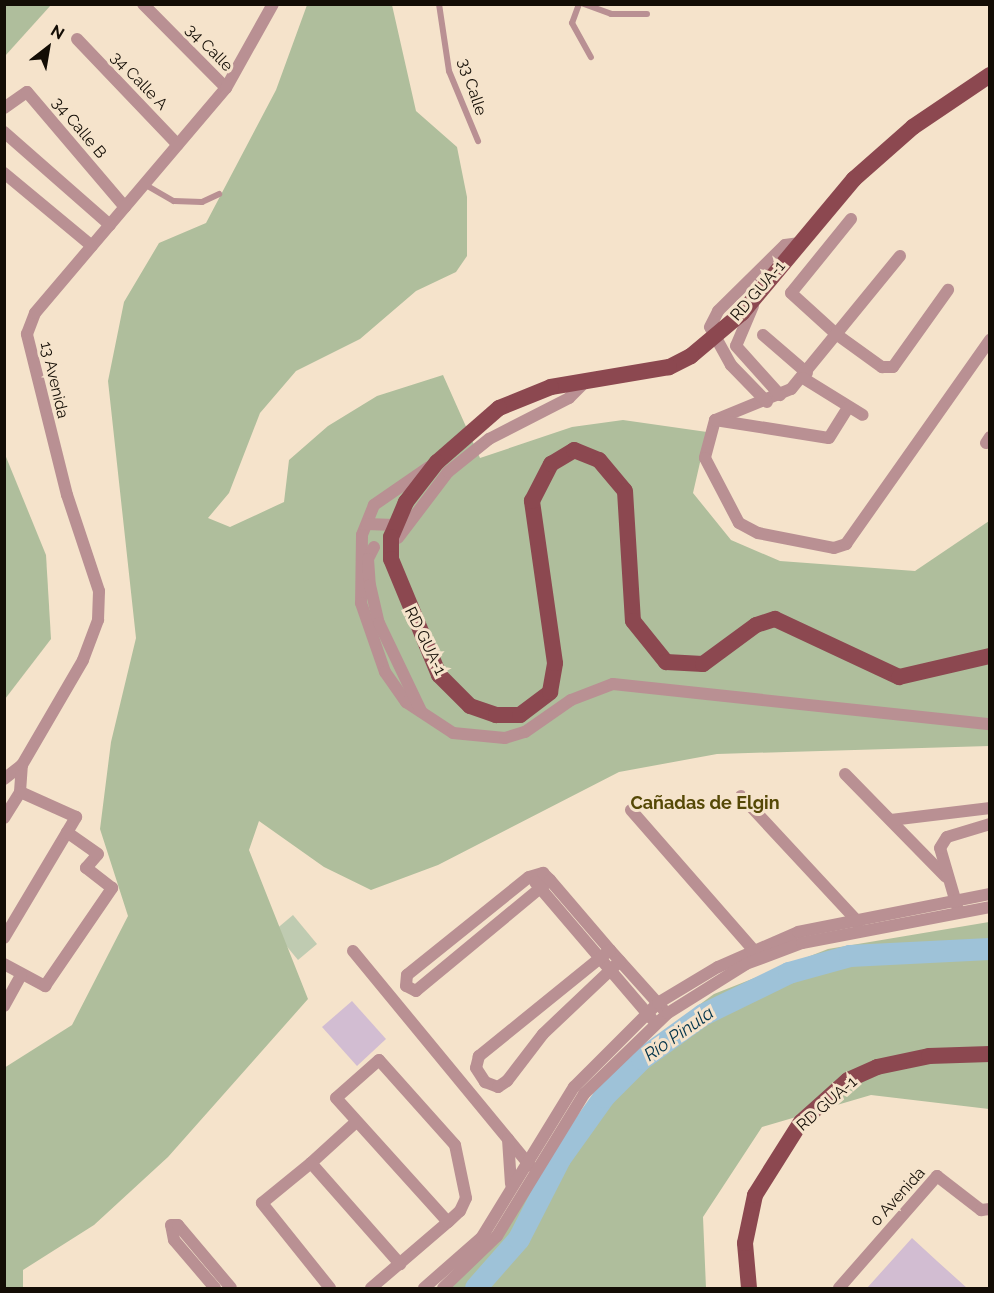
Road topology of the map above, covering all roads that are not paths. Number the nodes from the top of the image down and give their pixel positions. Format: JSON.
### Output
{"nodes":[{"id":1,"x":143,"y":4,"type":"edge"},
{"id":2,"x":273,"y":4,"type":"edge"},
{"id":3,"x":439,"y":4,"type":"edge"},
{"id":4,"x":579,"y":4,"type":"edge"},
{"id":5,"x":584,"y":4,"type":"edge"},
{"id":6,"x":647,"y":14,"type":"dead end"},
{"id":7,"x":77,"y":39,"type":"dead end"},
{"id":8,"x":591,"y":57,"type":"dead end"},
{"id":9,"x":990,"y":75,"type":"edge"},
{"id":10,"x":226,"y":88,"type":"junction"},
{"id":11,"x":4,"y":108,"type":"edge"},
{"id":12,"x":4,"y":132,"type":"edge"},
{"id":13,"x":478,"y":141,"type":"dead end"},
{"id":14,"x":178,"y":145,"type":"junction"},
{"id":15,"x":4,"y":173,"type":"edge"},
{"id":16,"x":144,"y":184,"type":"junction"},
{"id":17,"x":219,"y":194,"type":"dead end"},
{"id":18,"x":125,"y":207,"type":"junction"},
{"id":19,"x":851,"y":219,"type":"dead end"},
{"id":20,"x":110,"y":225,"type":"junction"},
{"id":21,"x":800,"y":243,"type":"junction"},
{"id":22,"x":92,"y":246,"type":"junction"},
{"id":23,"x":900,"y":256,"type":"dead end"},
{"id":24,"x":762,"y":289,"type":"junction"},
{"id":25,"x":948,"y":290,"type":"dead end"},
{"id":26,"x":836,"y":334,"type":"junction"},
{"id":27,"x":763,"y":335,"type":"dead end"},
{"id":28,"x":990,"y":340,"type":"edge"},
{"id":29,"x":805,"y":376,"type":"junction"},
{"id":30,"x":586,"y":381,"type":"junction"},
{"id":31,"x":780,"y":395,"type":"junction"},
{"id":32,"x":768,"y":402,"type":"junction"},
{"id":33,"x":848,"y":407,"type":"junction"},
{"id":34,"x":863,"y":415,"type":"dead end"},
{"id":35,"x":715,"y":420,"type":"junction"},
{"id":36,"x":437,"y":462,"type":"junction"},
{"id":37,"x":366,"y":524,"type":"junction"},
{"id":38,"x":396,"y":532,"type":"junction"},
{"id":39,"x":374,"y":547,"type":"dead end"},
{"id":40,"x":990,"y":656,"type":"edge"},
{"id":41,"x":421,"y":712,"type":"junction"},
{"id":42,"x":990,"y":724,"type":"edge"},
{"id":43,"x":22,"y":765,"type":"junction"},
{"id":44,"x":845,"y":774,"type":"dead end"},
{"id":45,"x":4,"y":779,"type":"edge"},
{"id":46,"x":20,"y":792,"type":"junction"},
{"id":47,"x":741,"y":796,"type":"dead end"},
{"id":48,"x":990,"y":808,"type":"edge"},
{"id":49,"x":632,"y":810,"type":"dead end"},
{"id":50,"x":4,"y":818,"type":"edge"},
{"id":51,"x":891,"y":820,"type":"junction"},
{"id":52,"x":990,"y":824,"type":"edge"},
{"id":53,"x":67,"y":832,"type":"junction"},
{"id":54,"x":946,"y":877,"type":"junction"},
{"id":55,"x":545,"y":884,"type":"junction"},
{"id":56,"x":990,"y":894,"type":"edge"},
{"id":57,"x":957,"y":907,"type":"junction"},
{"id":58,"x":990,"y":907,"type":"edge"},
{"id":59,"x":856,"y":918,"type":"junction"},
{"id":60,"x":863,"y":929,"type":"junction"},
{"id":61,"x":4,"y":938,"type":"edge"},
{"id":62,"x":353,"y":951,"type":"dead end"},
{"id":63,"x":605,"y":954,"type":"junction"},
{"id":64,"x":757,"y":954,"type":"junction"},
{"id":65,"x":620,"y":961,"type":"junction"},
{"id":66,"x":4,"y":964,"type":"edge"},
{"id":67,"x":610,"y":970,"type":"junction"},
{"id":68,"x":21,"y":975,"type":"junction"},
{"id":69,"x":658,"y":1004,"type":"junction"},
{"id":70,"x":4,"y":1006,"type":"edge"},
{"id":71,"x":668,"y":1013,"type":"junction"},
{"id":72,"x":651,"y":1018,"type":"junction"},
{"id":73,"x":990,"y":1054,"type":"edge"},
{"id":74,"x":356,"y":1123,"type":"junction"},
{"id":75,"x":508,"y":1135,"type":"junction"},
{"id":76,"x":526,"y":1160,"type":"junction"},
{"id":77,"x":311,"y":1163,"type":"junction"},
{"id":78,"x":534,"y":1172,"type":"junction"},
{"id":79,"x":512,"y":1186,"type":"junction"},
{"id":80,"x":990,"y":1209,"type":"edge"},
{"id":81,"x":448,"y":1222,"type":"junction"},
{"id":82,"x":400,"y":1264,"type":"junction"},
{"id":83,"x":214,"y":1288,"type":"edge"},
{"id":84,"x":231,"y":1288,"type":"edge"},
{"id":85,"x":330,"y":1288,"type":"edge"},
{"id":86,"x":371,"y":1288,"type":"edge"},
{"id":87,"x":424,"y":1288,"type":"edge"},
{"id":88,"x":443,"y":1288,"type":"edge"},
{"id":89,"x":748,"y":1288,"type":"edge"},
{"id":90,"x":839,"y":1288,"type":"edge"}],
"edges":[{"from":1,"to":10,"type":"street","name":"34 Calle"},
{"from":2,"to":10,"type":"street","name":"13 Avenida"},
{"from":3,"to":13,"type":"lane","name":"33 Calle"},
{"from":4,"to":8,"type":"lane"},
{"from":5,"to":6,"type":"lane"},
{"from":7,"to":14,"type":"street","name":"34 Calle A"},
{"from":9,"to":21,"type":"main road","name":"RD GUA-1"},
{"from":10,"to":14,"type":"street","name":"13 Avenida"},
{"from":11,"to":18,"type":"street","name":"34 Calle B"},
{"from":12,"to":20,"type":"street"},
{"from":14,"to":16,"type":"street","name":"13 Avenida"},
{"from":15,"to":22,"type":"street"},
{"from":16,"to":17,"type":"lane"},
{"from":16,"to":18,"type":"street","name":"13 Avenida"},
{"from":18,"to":20,"type":"street","name":"13 Avenida"},
{"from":19,"to":26,"type":"street"},
{"from":20,"to":22,"type":"street","name":"13 Avenida"},
{"from":21,"to":24,"type":"main road","name":"RD GUA-1"},
{"from":21,"to":32,"type":"street"},
{"from":22,"to":43,"type":"street","name":"13 Avenida"},
{"from":23,"to":26,"type":"street"},
{"from":24,"to":30,"type":"main road","name":"RD GUA-1"},
{"from":24,"to":31,"type":"street"},
{"from":25,"to":26,"type":"street"},
{"from":26,"to":29,"type":"street"},
{"from":27,"to":29,"type":"street"},
{"from":28,"to":35,"type":"street"},
{"from":29,"to":31,"type":"street"},
{"from":29,"to":33,"type":"street"},
{"from":30,"to":36,"type":"main road","name":"RD GUA-1"},
{"from":30,"to":38,"type":"street"},
{"from":31,"to":32,"type":"street"},
{"from":32,"to":35,"type":"street"},
{"from":33,"to":34,"type":"street"},
{"from":33,"to":35,"type":"street"},
{"from":36,"to":37,"type":"street"},
{"from":36,"to":38,"type":"main road","name":"RD GUA-1"},
{"from":37,"to":38,"type":"street"},
{"from":37,"to":41,"type":"street"},
{"from":38,"to":40,"type":"main road","name":"RD GUA-1"},
{"from":39,"to":41,"type":"street"},
{"from":41,"to":42,"type":"street"},
{"from":43,"to":45,"type":"street"},
{"from":43,"to":46,"type":"street","name":"13 Avenida"},
{"from":44,"to":51,"type":"street"},
{"from":46,"to":50,"type":"street","name":"13 Avenida"},
{"from":46,"to":53,"type":"street"},
{"from":47,"to":59,"type":"street"},
{"from":48,"to":51,"type":"street"},
{"from":49,"to":64,"type":"street"},
{"from":51,"to":54,"type":"street"},
{"from":52,"to":54,"type":"street"},
{"from":53,"to":61,"type":"street"},
{"from":53,"to":68,"type":"street"},
{"from":54,"to":57,"type":"street"},
{"from":55,"to":55,"type":"street"},
{"from":55,"to":63,"type":"street"},
{"from":56,"to":57,"type":"street"},
{"from":57,"to":58,"type":"street"},
{"from":57,"to":59,"type":"street"},
{"from":57,"to":60,"type":"street"},
{"from":59,"to":60,"type":"street"},
{"from":59,"to":64,"type":"street"},
{"from":60,"to":64,"type":"street"},
{"from":62,"to":75,"type":"street"},
{"from":63,"to":65,"type":"street"},
{"from":63,"to":67,"type":"street"},
{"from":63,"to":67,"type":"street"},
{"from":64,"to":69,"type":"street"},
{"from":64,"to":71,"type":"street"},
{"from":65,"to":67,"type":"street"},
{"from":65,"to":69,"type":"street"},
{"from":66,"to":68,"type":"street"},
{"from":67,"to":72,"type":"street"},
{"from":68,"to":70,"type":"street"},
{"from":69,"to":71,"type":"street"},
{"from":69,"to":72,"type":"street"},
{"from":71,"to":72,"type":"street"},
{"from":72,"to":76,"type":"street"},
{"from":72,"to":78,"type":"street"},
{"from":73,"to":89,"type":"main road","name":"RD GUA-1"},
{"from":74,"to":77,"type":"street"},
{"from":74,"to":81,"type":"street"},
{"from":74,"to":81,"type":"street"},
{"from":75,"to":76,"type":"street"},
{"from":75,"to":79,"type":"street"},
{"from":76,"to":78,"type":"street"},
{"from":76,"to":79,"type":"street"},
{"from":77,"to":82,"type":"street"},
{"from":77,"to":85,"type":"street"},
{"from":78,"to":88,"type":"street"},
{"from":79,"to":87,"type":"street"},
{"from":80,"to":90,"type":"street","name":"0 Avenida"},
{"from":81,"to":82,"type":"street"},
{"from":82,"to":86,"type":"street"},
{"from":83,"to":84,"type":"street"}]}
